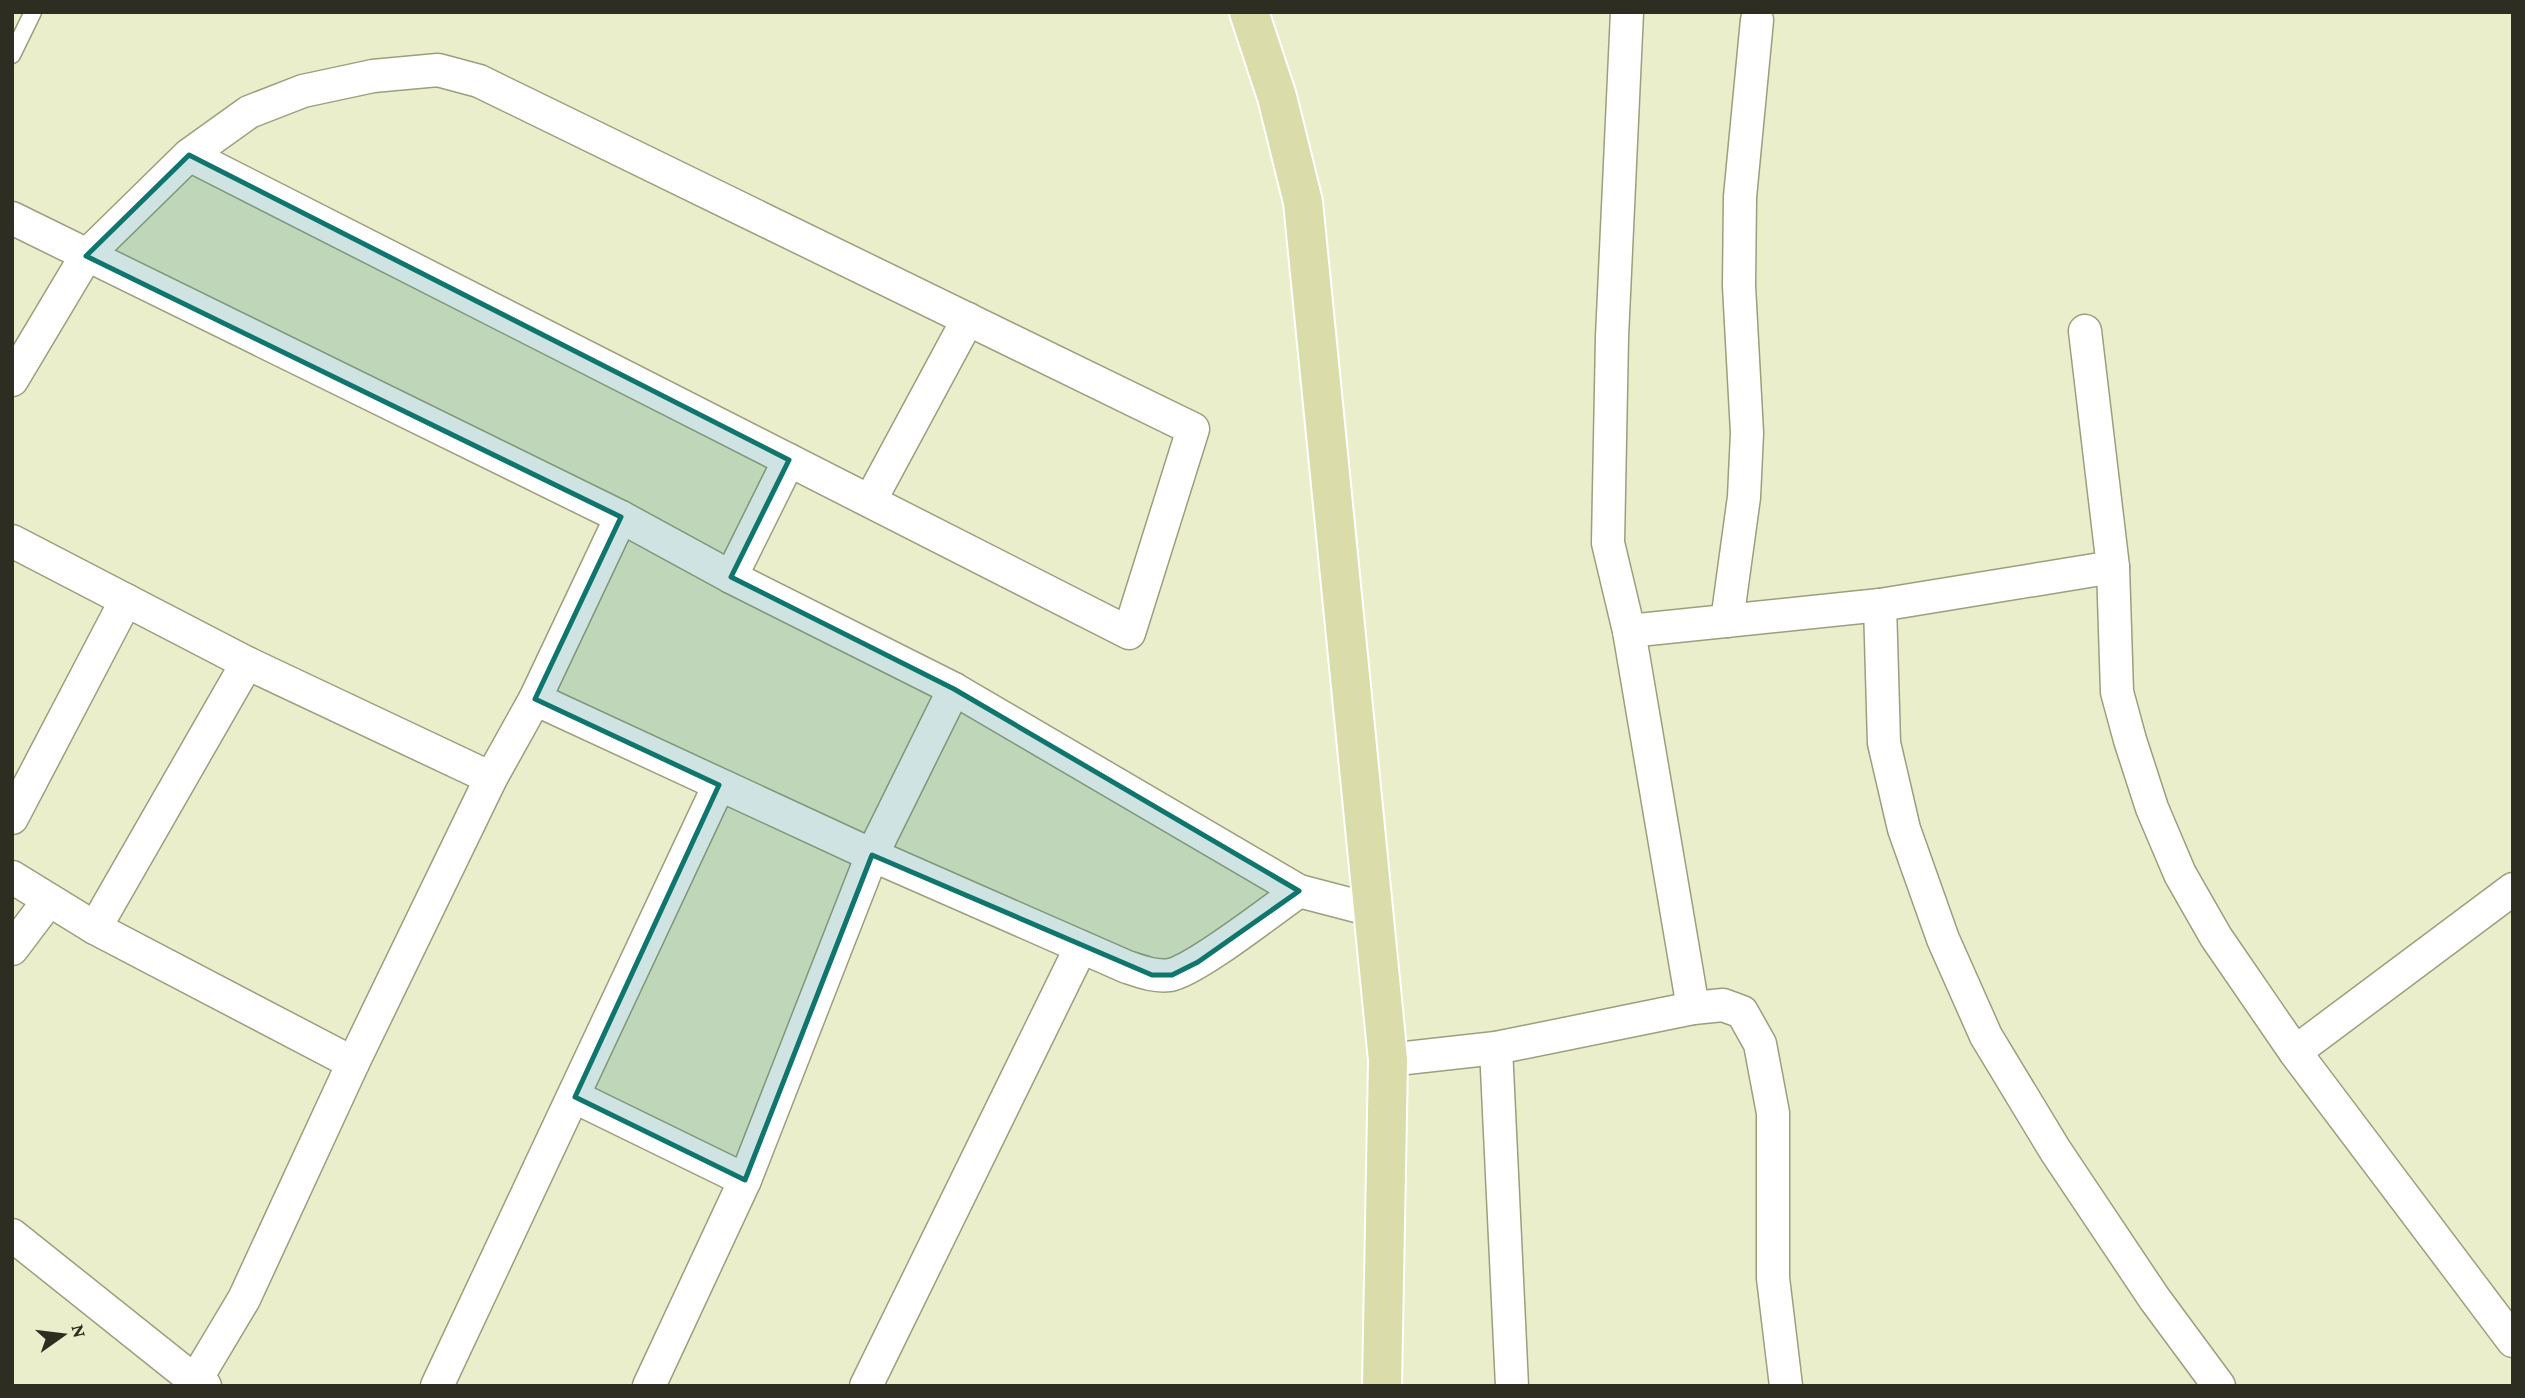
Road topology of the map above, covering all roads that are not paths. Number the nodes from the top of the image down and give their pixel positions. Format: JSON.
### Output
{"nodes":[{"id":1,"x":33,"y":12,"type":"edge"},
{"id":2,"x":1249,"y":12,"type":"edge"},
{"id":3,"x":1628,"y":12,"type":"edge"},
{"id":4,"x":1758,"y":20,"type":"dead end"},
{"id":5,"x":12,"y":55,"type":"edge"},
{"id":6,"x":189,"y":155,"type":"junction"},
{"id":7,"x":12,"y":218,"type":"edge"},
{"id":8,"x":86,"y":256,"type":"junction"},
{"id":9,"x":968,"y":319,"type":"junction"},
{"id":10,"x":2085,"y":331,"type":"dead end"},
{"id":11,"x":12,"y":380,"type":"edge"},
{"id":12,"x":789,"y":460,"type":"junction"},
{"id":13,"x":870,"y":501,"type":"junction"},
{"id":14,"x":621,"y":517,"type":"junction"},
{"id":15,"x":12,"y":541,"type":"edge"},
{"id":16,"x":2113,"y":567,"type":"junction"},
{"id":17,"x":731,"y":578,"type":"junction"},
{"id":18,"x":126,"y":600,"type":"junction"},
{"id":19,"x":1880,"y":605,"type":"junction"},
{"id":20,"x":1727,"y":621,"type":"junction"},
{"id":21,"x":1629,"y":631,"type":"junction"},
{"id":22,"x":247,"y":663,"type":"junction"},
{"id":23,"x":954,"y":688,"type":"junction"},
{"id":24,"x":535,"y":699,"type":"junction"},
{"id":25,"x":491,"y":778,"type":"junction"},
{"id":26,"x":719,"y":785,"type":"junction"},
{"id":27,"x":12,"y":818,"type":"edge"},
{"id":28,"x":872,"y":855,"type":"junction"},
{"id":29,"x":12,"y":877,"type":"edge"},
{"id":30,"x":1299,"y":891,"type":"junction"},
{"id":31,"x":49,"y":900,"type":"junction"},
{"id":32,"x":2508,"y":903,"type":"edge"},
{"id":33,"x":1372,"y":910,"type":"junction"},
{"id":34,"x":94,"y":928,"type":"junction"},
{"id":35,"x":1081,"y":947,"type":"junction"},
{"id":36,"x":12,"y":949,"type":"edge"},
{"id":37,"x":1693,"y":1008,"type":"junction"},
{"id":38,"x":1496,"y":1048,"type":"junction"},
{"id":39,"x":2295,"y":1052,"type":"junction"},
{"id":40,"x":1388,"y":1060,"type":"junction"},
{"id":41,"x":353,"y":1063,"type":"junction"},
{"id":42,"x":575,"y":1097,"type":"junction"},
{"id":43,"x":745,"y":1180,"type":"junction"},
{"id":44,"x":12,"y":1235,"type":"edge"},
{"id":45,"x":2513,"y":1341,"type":"edge"},
{"id":46,"x":197,"y":1384,"type":"edge"},
{"id":47,"x":437,"y":1386,"type":"edge"},
{"id":48,"x":649,"y":1386,"type":"edge"},
{"id":49,"x":866,"y":1386,"type":"edge"},
{"id":50,"x":1382,"y":1386,"type":"edge"},
{"id":51,"x":1512,"y":1386,"type":"edge"},
{"id":52,"x":1786,"y":1386,"type":"edge"},
{"id":53,"x":2219,"y":1386,"type":"edge"}],
"edges":[{"from":1,"to":5,"type":"lane"},
{"from":2,"to":33,"type":"main road"},
{"from":3,"to":21,"type":"street"},
{"from":4,"to":20,"type":"street"},
{"from":6,"to":8,"type":"street"},
{"from":6,"to":9,"type":"street"},
{"from":6,"to":12,"type":"street"},
{"from":7,"to":8,"type":"street"},
{"from":8,"to":11,"type":"street"},
{"from":8,"to":14,"type":"street"},
{"from":9,"to":13,"type":"street"},
{"from":9,"to":13,"type":"street"},
{"from":10,"to":16,"type":"street"},
{"from":12,"to":13,"type":"street"},
{"from":12,"to":17,"type":"street"},
{"from":14,"to":17,"type":"street"},
{"from":14,"to":24,"type":"street"},
{"from":15,"to":18,"type":"street"},
{"from":16,"to":19,"type":"street"},
{"from":16,"to":39,"type":"street"},
{"from":17,"to":23,"type":"street"},
{"from":18,"to":22,"type":"street"},
{"from":18,"to":27,"type":"street"},
{"from":19,"to":20,"type":"street"},
{"from":19,"to":53,"type":"street"},
{"from":20,"to":21,"type":"street"},
{"from":21,"to":37,"type":"street"},
{"from":22,"to":25,"type":"street"},
{"from":22,"to":34,"type":"street"},
{"from":23,"to":28,"type":"street"},
{"from":23,"to":30,"type":"street"},
{"from":24,"to":25,"type":"street"},
{"from":24,"to":26,"type":"street"},
{"from":25,"to":41,"type":"street"},
{"from":26,"to":28,"type":"street"},
{"from":26,"to":42,"type":"street"},
{"from":28,"to":35,"type":"street"},
{"from":28,"to":43,"type":"street"},
{"from":29,"to":31,"type":"street"},
{"from":30,"to":33,"type":"street"},
{"from":30,"to":35,"type":"street"},
{"from":31,"to":34,"type":"street"},
{"from":31,"to":36,"type":"street"},
{"from":32,"to":39,"type":"street"},
{"from":33,"to":40,"type":"main road"},
{"from":34,"to":41,"type":"street"},
{"from":35,"to":49,"type":"street"},
{"from":37,"to":38,"type":"street"},
{"from":37,"to":52,"type":"street"},
{"from":38,"to":40,"type":"street"},
{"from":38,"to":51,"type":"street"},
{"from":39,"to":45,"type":"street"},
{"from":40,"to":50,"type":"main road"},
{"from":41,"to":46,"type":"street"},
{"from":42,"to":43,"type":"street"},
{"from":42,"to":47,"type":"street"},
{"from":43,"to":48,"type":"street"},
{"from":44,"to":46,"type":"street"}]}
